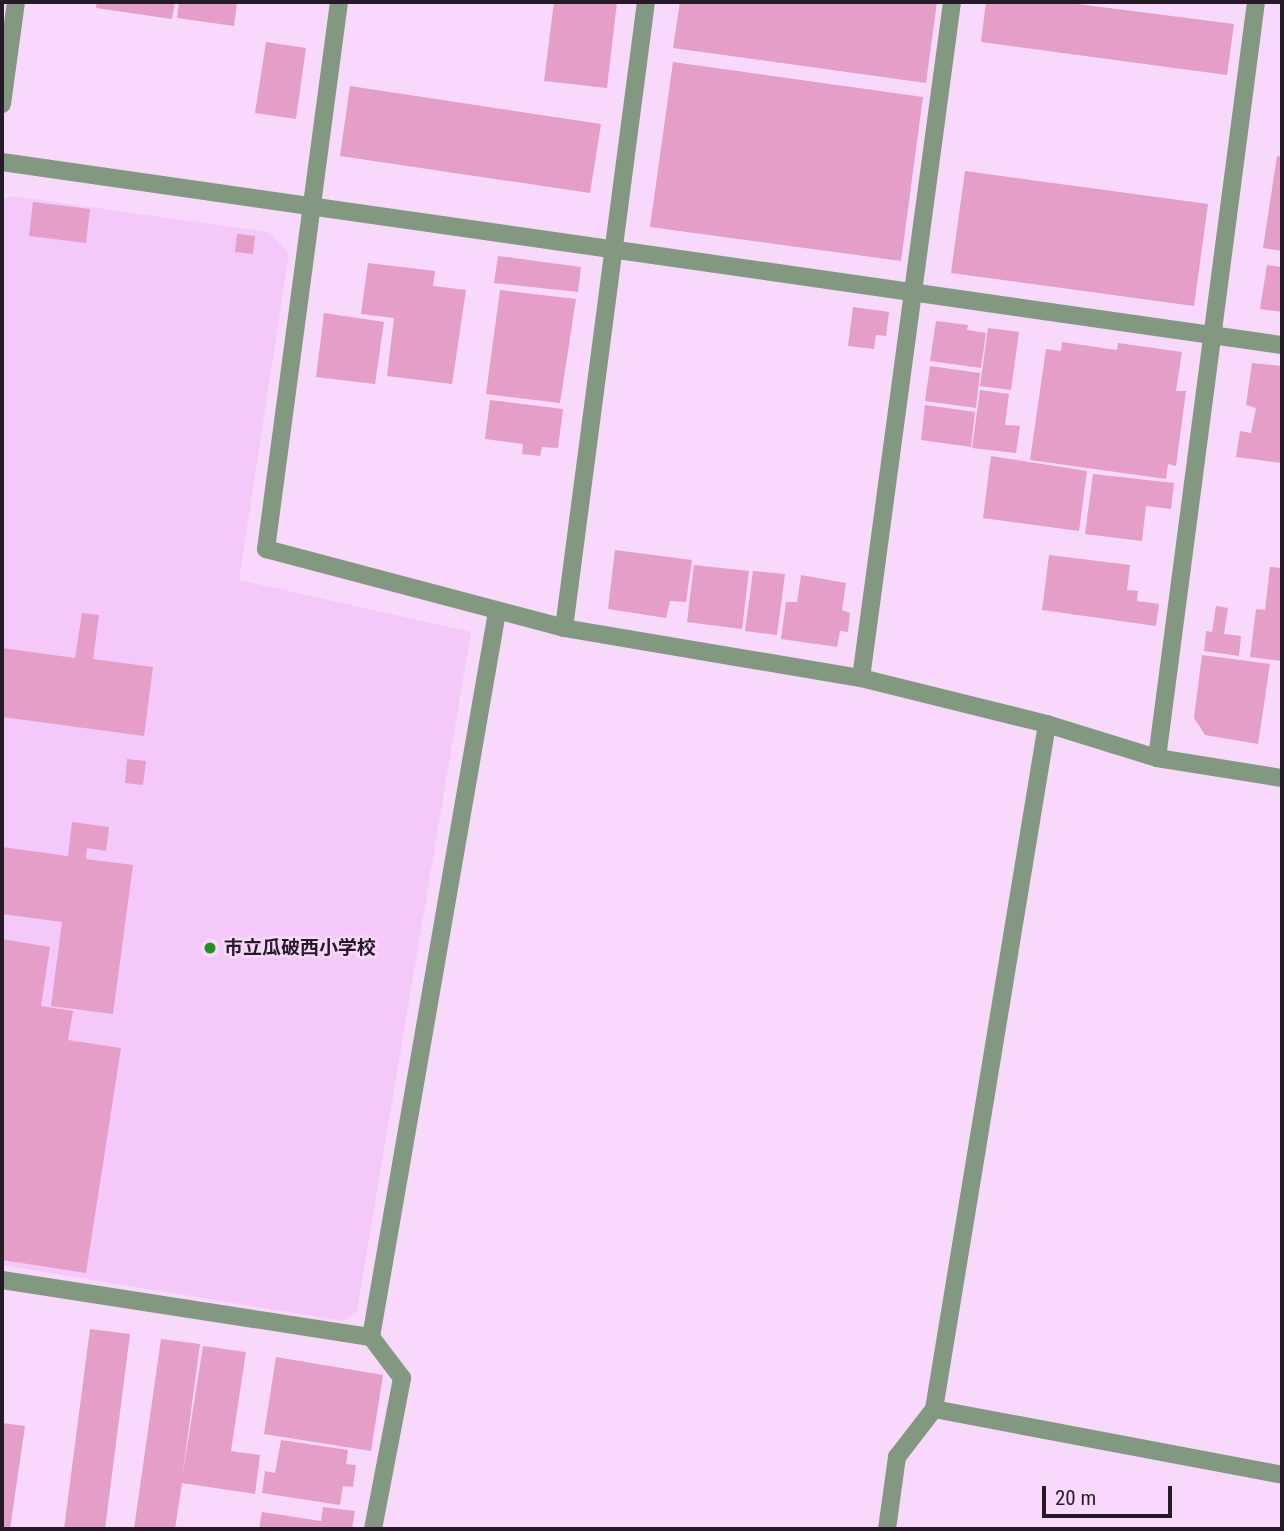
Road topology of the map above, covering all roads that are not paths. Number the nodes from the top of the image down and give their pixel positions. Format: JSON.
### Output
{"nodes":[{"id":1,"x":16,"y":2,"type":"edge"},
{"id":2,"x":339,"y":2,"type":"edge"},
{"id":3,"x":646,"y":2,"type":"edge"},
{"id":4,"x":952,"y":2,"type":"edge"},
{"id":5,"x":1256,"y":2,"type":"edge"},
{"id":6,"x":2,"y":104,"type":"edge"},
{"id":7,"x":2,"y":162,"type":"edge"},
{"id":8,"x":310,"y":205,"type":"junction"},
{"id":9,"x":611,"y":250,"type":"junction"},
{"id":10,"x":912,"y":295,"type":"junction"},
{"id":11,"x":1211,"y":336,"type":"junction"},
{"id":12,"x":1282,"y":345,"type":"edge"},
{"id":13,"x":497,"y":612,"type":"junction"},
{"id":14,"x":564,"y":628,"type":"junction"},
{"id":15,"x":861,"y":678,"type":"junction"},
{"id":16,"x":1047,"y":724,"type":"junction"},
{"id":17,"x":1157,"y":758,"type":"junction"},
{"id":18,"x":1282,"y":778,"type":"edge"},
{"id":19,"x":2,"y":1280,"type":"edge"},
{"id":20,"x":372,"y":1337,"type":"junction"},
{"id":21,"x":934,"y":1409,"type":"junction"},
{"id":22,"x":1282,"y":1475,"type":"edge"},
{"id":23,"x":373,"y":1529,"type":"edge"},
{"id":24,"x":887,"y":1529,"type":"edge"}],
"edges":[{"from":1,"to":6,"type":"street"},
{"from":2,"to":8,"type":"street"},
{"from":3,"to":9,"type":"street"},
{"from":4,"to":10,"type":"street"},
{"from":5,"to":11,"type":"street"},
{"from":7,"to":8,"type":"street"},
{"from":8,"to":9,"type":"street"},
{"from":8,"to":13,"type":"street"},
{"from":9,"to":10,"type":"street"},
{"from":9,"to":14,"type":"street"},
{"from":10,"to":11,"type":"street"},
{"from":10,"to":15,"type":"street"},
{"from":11,"to":12,"type":"street"},
{"from":11,"to":17,"type":"street"},
{"from":13,"to":14,"type":"street"},
{"from":13,"to":20,"type":"street"},
{"from":14,"to":15,"type":"street"},
{"from":15,"to":16,"type":"street"},
{"from":16,"to":17,"type":"street"},
{"from":16,"to":21,"type":"street"},
{"from":17,"to":18,"type":"street"},
{"from":19,"to":20,"type":"street"},
{"from":20,"to":23,"type":"street"},
{"from":21,"to":22,"type":"street"},
{"from":21,"to":24,"type":"street"}]}
